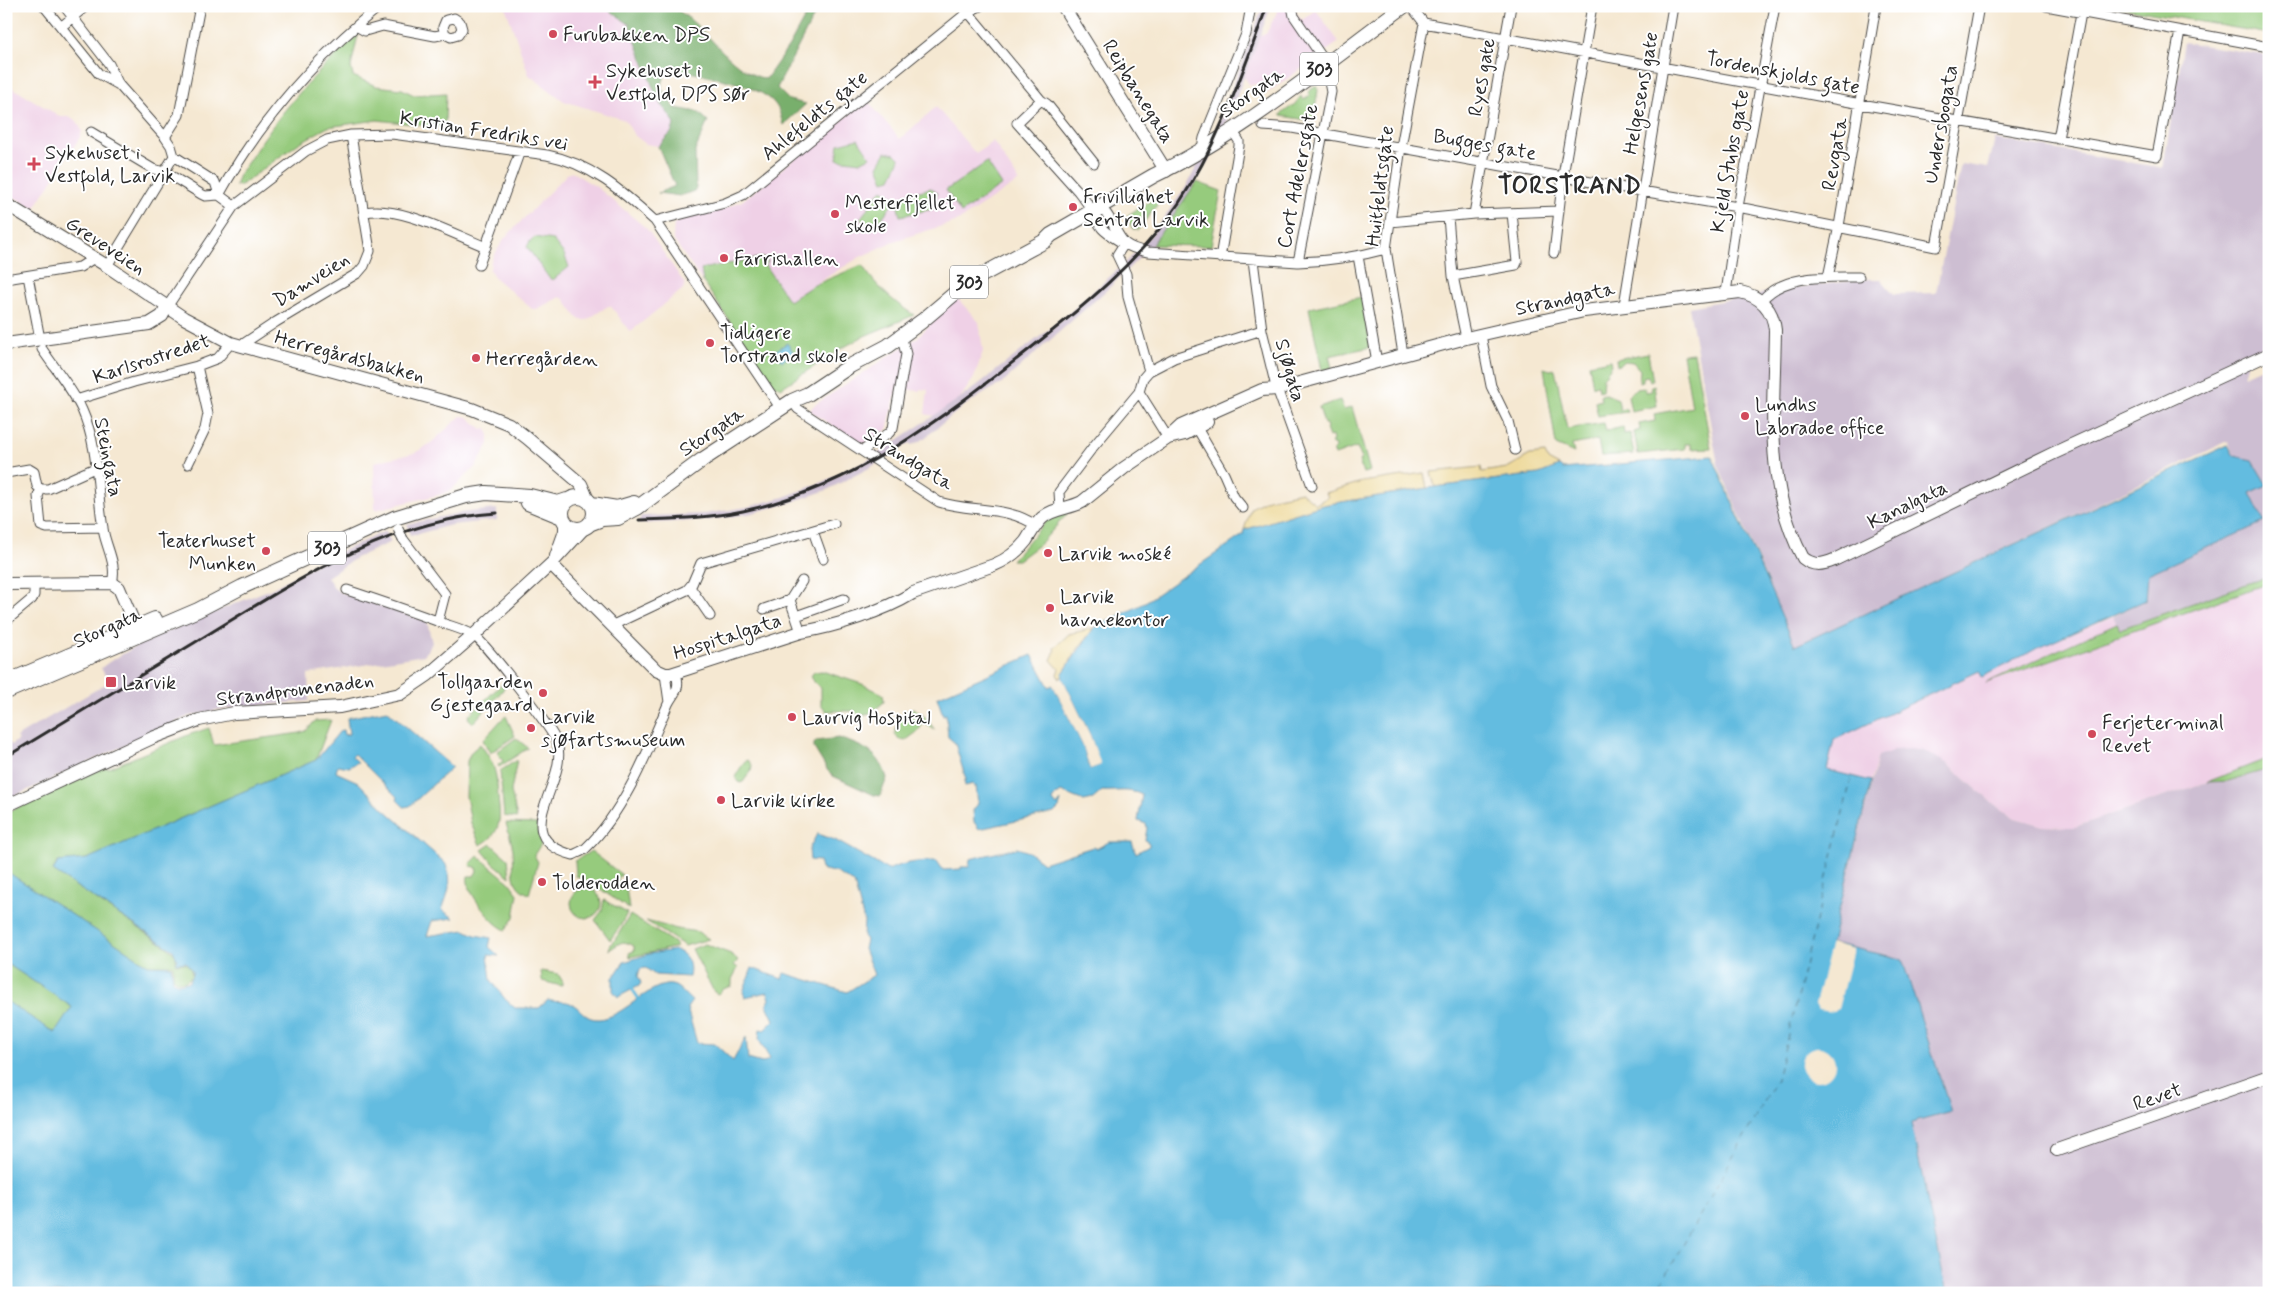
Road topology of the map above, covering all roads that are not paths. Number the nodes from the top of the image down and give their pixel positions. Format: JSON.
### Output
{"nodes":[{"id":1,"x":44,"y":6,"type":"edge"},
{"id":2,"x":64,"y":6,"type":"edge"},
{"id":3,"x":86,"y":6,"type":"edge"},
{"id":4,"x":200,"y":6,"type":"edge"},
{"id":5,"x":380,"y":6,"type":"edge"},
{"id":6,"x":980,"y":6,"type":"edge"},
{"id":7,"x":1063,"y":6,"type":"edge"},
{"id":8,"x":1251,"y":6,"type":"edge"},
{"id":9,"x":1292,"y":6,"type":"edge"},
{"id":10,"x":1404,"y":6,"type":"edge"},
{"id":11,"x":1411,"y":6,"type":"edge"},
{"id":12,"x":1511,"y":6,"type":"edge"},
{"id":13,"x":1592,"y":6,"type":"edge"},
{"id":14,"x":1673,"y":6,"type":"edge"},
{"id":15,"x":1775,"y":6,"type":"edge"},
{"id":16,"x":1876,"y":6,"type":"edge"},
{"id":17,"x":1978,"y":6,"type":"edge"},
{"id":18,"x":2046,"y":6,"type":"edge"},
{"id":19,"x":965,"y":9,"type":"edge"},
{"id":20,"x":2081,"y":12,"type":"junction"},
{"id":21,"x":72,"y":17,"type":"junction"},
{"id":22,"x":1424,"y":23,"type":"junction"},
{"id":23,"x":356,"y":26,"type":"junction"},
{"id":24,"x":61,"y":27,"type":"junction"},
{"id":25,"x":2180,"y":32,"type":"junction"},
{"id":26,"x":445,"y":34,"type":"dead end"},
{"id":27,"x":1505,"y":38,"type":"junction"},
{"id":28,"x":2269,"y":47,"type":"edge"},
{"id":29,"x":1584,"y":52,"type":"junction"},
{"id":30,"x":1323,"y":66,"type":"junction"},
{"id":31,"x":1662,"y":67,"type":"junction"},
{"id":32,"x":119,"y":85,"type":"junction"},
{"id":33,"x":1760,"y":85,"type":"junction"},
{"id":34,"x":1040,"y":100,"type":"junction"},
{"id":35,"x":1860,"y":104,"type":"junction"},
{"id":36,"x":1959,"y":121,"type":"junction"},
{"id":37,"x":1263,"y":126,"type":"dead end"},
{"id":38,"x":1232,"y":130,"type":"junction"},
{"id":39,"x":90,"y":132,"type":"dead end"},
{"id":40,"x":1323,"y":134,"type":"junction"},
{"id":41,"x":351,"y":135,"type":"junction"},
{"id":42,"x":165,"y":137,"type":"junction"},
{"id":43,"x":2058,"y":139,"type":"junction"},
{"id":44,"x":1401,"y":147,"type":"junction"},
{"id":45,"x":1202,"y":148,"type":"junction"},
{"id":46,"x":520,"y":151,"type":"junction"},
{"id":47,"x":174,"y":156,"type":"junction"},
{"id":48,"x":1484,"y":162,"type":"junction"},
{"id":49,"x":1094,"y":163,"type":"dead end"},
{"id":50,"x":1166,"y":171,"type":"junction"},
{"id":51,"x":165,"y":172,"type":"junction"},
{"id":52,"x":1563,"y":176,"type":"junction"},
{"id":53,"x":1641,"y":191,"type":"junction"},
{"id":54,"x":219,"y":195,"type":"junction"},
{"id":55,"x":6,"y":204,"type":"edge"},
{"id":56,"x":234,"y":206,"type":"junction"},
{"id":57,"x":1738,"y":207,"type":"junction"},
{"id":58,"x":1558,"y":211,"type":"junction"},
{"id":59,"x":364,"y":212,"type":"junction"},
{"id":60,"x":1098,"y":213,"type":"junction"},
{"id":61,"x":1512,"y":213,"type":"junction"},
{"id":62,"x":1474,"y":214,"type":"junction"},
{"id":63,"x":1448,"y":217,"type":"junction"},
{"id":64,"x":655,"y":221,"type":"junction"},
{"id":65,"x":1390,"y":222,"type":"junction"},
{"id":66,"x":1839,"y":226,"type":"junction"},
{"id":67,"x":1124,"y":244,"type":"junction"},
{"id":68,"x":486,"y":247,"type":"junction"},
{"id":69,"x":1936,"y":247,"type":"joint"},
{"id":70,"x":1386,"y":249,"type":"junction"},
{"id":71,"x":1554,"y":253,"type":"dead end"},
{"id":72,"x":1358,"y":256,"type":"junction"},
{"id":73,"x":94,"y":258,"type":"junction"},
{"id":74,"x":1220,"y":258,"type":"junction"},
{"id":75,"x":1253,"y":260,"type":"junction"},
{"id":76,"x":1298,"y":262,"type":"junction"},
{"id":77,"x":479,"y":265,"type":"dead end"},
{"id":78,"x":107,"y":266,"type":"junction"},
{"id":79,"x":28,"y":276,"type":"junction"},
{"id":80,"x":1453,"y":276,"type":"junction"},
{"id":81,"x":1828,"y":277,"type":"junction"},
{"id":82,"x":1859,"y":277,"type":"dead end"},
{"id":83,"x":6,"y":279,"type":"edge"},
{"id":84,"x":1726,"y":293,"type":"junction"},
{"id":85,"x":1761,"y":301,"type":"junction"},
{"id":86,"x":1624,"y":305,"type":"junction"},
{"id":87,"x":167,"y":307,"type":"junction"},
{"id":88,"x":184,"y":318,"type":"joint"},
{"id":89,"x":1262,"y":330,"type":"junction"},
{"id":90,"x":901,"y":335,"type":"junction"},
{"id":91,"x":1481,"y":335,"type":"junction"},
{"id":92,"x":1466,"y":338,"type":"junction"},
{"id":93,"x":6,"y":344,"type":"edge"},
{"id":94,"x":41,"y":344,"type":"junction"},
{"id":95,"x":236,"y":345,"type":"junction"},
{"id":96,"x":1403,"y":354,"type":"junction"},
{"id":97,"x":2269,"y":354,"type":"edge"},
{"id":98,"x":1377,"y":362,"type":"junction"},
{"id":99,"x":197,"y":366,"type":"junction"},
{"id":100,"x":1149,"y":371,"type":"junction"},
{"id":101,"x":1277,"y":389,"type":"junction"},
{"id":102,"x":1139,"y":392,"type":"junction"},
{"id":103,"x":76,"y":400,"type":"junction"},
{"id":104,"x":787,"y":405,"type":"junction"},
{"id":105,"x":1195,"y":424,"type":"junction"},
{"id":106,"x":1168,"y":438,"type":"junction"},
{"id":107,"x":1515,"y":450,"type":"dead end"},
{"id":108,"x":862,"y":451,"type":"junction"},
{"id":109,"x":188,"y":464,"type":"dead end"},
{"id":110,"x":97,"y":467,"type":"junction"},
{"id":111,"x":6,"y":473,"type":"edge"},
{"id":112,"x":570,"y":477,"type":"junction"},
{"id":113,"x":1312,"y":486,"type":"dead end"},
{"id":114,"x":41,"y":489,"type":"junction"},
{"id":115,"x":653,"y":496,"type":"junction"},
{"id":116,"x":570,"y":499,"type":"junction"},
{"id":117,"x":590,"y":502,"type":"junction"},
{"id":118,"x":433,"y":506,"type":"junction"},
{"id":119,"x":1060,"y":508,"type":"junction"},
{"id":120,"x":1243,"y":508,"type":"dead end"},
{"id":121,"x":563,"y":519,"type":"junction"},
{"id":122,"x":834,"y":524,"type":"dead end"},
{"id":123,"x":1035,"y":525,"type":"junction"},
{"id":124,"x":587,"y":526,"type":"junction"},
{"id":125,"x":103,"y":527,"type":"junction"},
{"id":126,"x":397,"y":527,"type":"dead end"},
{"id":127,"x":813,"y":530,"type":"junction"},
{"id":128,"x":823,"y":559,"type":"dead end"},
{"id":129,"x":553,"y":562,"type":"junction"},
{"id":130,"x":802,"y":581,"type":"dead end"},
{"id":131,"x":34,"y":583,"type":"junction"},
{"id":132,"x":112,"y":583,"type":"junction"},
{"id":133,"x":6,"y":584,"type":"edge"},
{"id":134,"x":690,"y":587,"type":"junction"},
{"id":135,"x":348,"y":590,"type":"dead end"},
{"id":136,"x":844,"y":599,"type":"dead end"},
{"id":137,"x":790,"y":600,"type":"junction"},
{"id":138,"x":764,"y":609,"type":"dead end"},
{"id":139,"x":710,"y":616,"type":"dead end"},
{"id":140,"x":796,"y":616,"type":"junction"},
{"id":141,"x":6,"y":621,"type":"edge"},
{"id":142,"x":438,"y":621,"type":"junction"},
{"id":143,"x":613,"y":625,"type":"junction"},
{"id":144,"x":137,"y":631,"type":"junction"},
{"id":145,"x":801,"y":632,"type":"junction"},
{"id":146,"x":474,"y":635,"type":"junction"},
{"id":147,"x":671,"y":674,"type":"junction"},
{"id":148,"x":6,"y":682,"type":"edge"},
{"id":149,"x":6,"y":692,"type":"edge"},
{"id":150,"x":6,"y":806,"type":"edge"},
{"id":151,"x":2269,"y":1076,"type":"edge"},
{"id":152,"x":2057,"y":1150,"type":"dead end"}],
"edges":[{"from":1,"to":24,"type":"street"},
{"from":2,"to":21,"type":"street"},
{"from":3,"to":21,"type":"street"},
{"from":4,"to":42,"type":"street"},
{"from":5,"to":23,"type":"street"},
{"from":6,"to":19,"type":"street","name":"Ahlefeldts gate"},
{"from":7,"to":50,"type":"main road","name":"Reipbanegata"},
{"from":8,"to":45,"type":"street"},
{"from":9,"to":30,"type":"street","name":"Cort Adelersgate"},
{"from":10,"to":30,"type":"main road","name":"Storgata","number":"303"},
{"from":11,"to":22,"type":"street"},
{"from":12,"to":27,"type":"street","name":"Ryes gate"},
{"from":13,"to":29,"type":"street"},
{"from":14,"to":31,"type":"street","name":"Helgesens gate"},
{"from":15,"to":33,"type":"street","name":"Kjeld Stubs gate"},
{"from":16,"to":35,"type":"street","name":"Revgata"},
{"from":17,"to":36,"type":"street","name":"Undersbogata"},
{"from":18,"to":20,"type":"street"},
{"from":19,"to":34,"type":"street"},
{"from":19,"to":64,"type":"street","name":"Ahlefeldts gate"},
{"from":20,"to":25,"type":"street"},
{"from":20,"to":43,"type":"street"},
{"from":21,"to":24,"type":"street"},
{"from":21,"to":32,"type":"street"},
{"from":22,"to":27,"type":"street","name":"Tordenskjolds gate"},
{"from":22,"to":44,"type":"street","name":"Huitfeldtsgate"},
{"from":23,"to":26,"type":"street"},
{"from":23,"to":54,"type":"street"},
{"from":24,"to":32,"type":"street"},
{"from":25,"to":28,"type":"street"},
{"from":25,"to":43,"type":"street","name":"Tordenskjolds gate"},
{"from":27,"to":29,"type":"street","name":"Tordenskjolds gate"},
{"from":27,"to":48,"type":"street","name":"Ryes gate"},
{"from":29,"to":31,"type":"street","name":"Tordenskjolds gate"},
{"from":29,"to":52,"type":"street"},
{"from":30,"to":38,"type":"main road","name":"Storgata","number":"303"},
{"from":30,"to":40,"type":"street","name":"Cort Adelersgate"},
{"from":31,"to":33,"type":"street","name":"Tordenskjolds gate"},
{"from":31,"to":53,"type":"street","name":"Helgesens gate"},
{"from":32,"to":42,"type":"street"},
{"from":33,"to":35,"type":"street","name":"Tordenskjolds gate"},
{"from":33,"to":57,"type":"street","name":"Kjeld Stubs gate"},
{"from":34,"to":49,"type":"street"},
{"from":34,"to":60,"type":"street"},
{"from":35,"to":36,"type":"street","name":"Tordenskjolds gate"},
{"from":35,"to":66,"type":"street","name":"Revgata"},
{"from":36,"to":43,"type":"street","name":"Tordenskjolds gate"},
{"from":36,"to":69,"type":"street","name":"Undersbogata"},
{"from":37,"to":40,"type":"street","name":"Bugges gate"},
{"from":38,"to":45,"type":"main road","name":"Storgata","number":"303"},
{"from":38,"to":74,"type":"street"},
{"from":39,"to":51,"type":"street"},
{"from":40,"to":44,"type":"street","name":"Bugges gate"},
{"from":40,"to":76,"type":"street","name":"Cort Adelersgate"},
{"from":41,"to":46,"type":"street","name":"Kristian Fredriks vei"},
{"from":41,"to":56,"type":"street","name":"Kristian Fredriks vei"},
{"from":41,"to":59,"type":"street","name":"Damveien"},
{"from":42,"to":47,"type":"street"},
{"from":44,"to":48,"type":"street","name":"Bugges gate"},
{"from":44,"to":65,"type":"street","name":"Huitfeldtsgate"},
{"from":45,"to":50,"type":"main road","name":"Storgata","number":"303"},
{"from":46,"to":64,"type":"street","name":"Kristian Fredriks vei"},
{"from":46,"to":68,"type":"street"},
{"from":47,"to":51,"type":"street"},
{"from":47,"to":54,"type":"street"},
{"from":48,"to":52,"type":"street","name":"Bugges gate"},
{"from":48,"to":62,"type":"street","name":"Ryes gate"},
{"from":50,"to":60,"type":"main road","name":"Storgata","number":"303"},
{"from":51,"to":54,"type":"street"},
{"from":51,"to":78,"type":"street"},
{"from":52,"to":53,"type":"street","name":"Bugges gate"},
{"from":52,"to":58,"type":"street"},
{"from":53,"to":57,"type":"street","name":"Bugges gate"},
{"from":53,"to":86,"type":"street","name":"Helgesens gate"},
{"from":54,"to":56,"type":"street"},
{"from":55,"to":73,"type":"main road","name":"Greveveien"},
{"from":56,"to":87,"type":"street","name":"Kristian Fredriks vei"},
{"from":57,"to":66,"type":"street","name":"Bugges gate"},
{"from":57,"to":84,"type":"street","name":"Kjeld Stubs gate"},
{"from":58,"to":61,"type":"street"},
{"from":58,"to":71,"type":"street"},
{"from":59,"to":68,"type":"street"},
{"from":59,"to":95,"type":"street","name":"Damveien"},
{"from":60,"to":67,"type":"street"},
{"from":60,"to":90,"type":"main road","name":"Storgata","number":"303"},
{"from":61,"to":62,"type":"street"},
{"from":61,"to":80,"type":"street"},
{"from":62,"to":63,"type":"street"},
{"from":63,"to":65,"type":"street"},
{"from":63,"to":80,"type":"street"},
{"from":64,"to":104,"type":"street","name":"Kristian Fredriks vei"},
{"from":65,"to":70,"type":"street","name":"Huitfeldtsgate"},
{"from":66,"to":69,"type":"street","name":"Bugges gate"},
{"from":66,"to":81,"type":"street","name":"Revgata"},
{"from":67,"to":74,"type":"street"},
{"from":67,"to":100,"type":"street"},
{"from":68,"to":77,"type":"street"},
{"from":70,"to":72,"type":"street"},
{"from":70,"to":96,"type":"street","name":"Huitfeldtsgate"},
{"from":72,"to":76,"type":"street"},
{"from":72,"to":98,"type":"street"},
{"from":73,"to":78,"type":"main road","name":"Greveveien"},
{"from":73,"to":79,"type":"street"},
{"from":74,"to":75,"type":"street"},
{"from":75,"to":76,"type":"street"},
{"from":75,"to":89,"type":"street","name":"Sjøgata"},
{"from":78,"to":87,"type":"main road","name":"Greveveien"},
{"from":79,"to":83,"type":"street"},
{"from":79,"to":94,"type":"street"},
{"from":80,"to":92,"type":"street"},
{"from":81,"to":82,"type":"street"},
{"from":81,"to":85,"type":"street"},
{"from":84,"to":85,"type":"main road","name":"Strandgata"},
{"from":84,"to":86,"type":"main road","name":"Strandgata"},
{"from":85,"to":97,"type":"main road","name":"Kanalgata"},
{"from":86,"to":91,"type":"main road","name":"Strandgata"},
{"from":87,"to":88,"type":"main road","name":"Greveveien"},
{"from":87,"to":94,"type":"main road"},
{"from":88,"to":95,"type":"main road","name":"Herregårdsbakken"},
{"from":89,"to":100,"type":"street"},
{"from":89,"to":101,"type":"street","name":"Sjøgata"},
{"from":90,"to":104,"type":"main road","name":"Storgata","number":"303"},
{"from":90,"to":108,"type":"street"},
{"from":91,"to":92,"type":"main road","name":"Strandgata"},
{"from":91,"to":107,"type":"street"},
{"from":92,"to":96,"type":"main road","name":"Strandgata"},
{"from":93,"to":94,"type":"main road"},
{"from":94,"to":103,"type":"street","name":"Steingata"},
{"from":95,"to":99,"type":"street","name":"Karlsrostredet"},
{"from":95,"to":112,"type":"main road","name":"Herregårdsbakken"},
{"from":96,"to":98,"type":"main road","name":"Strandgata"},
{"from":98,"to":101,"type":"main road","name":"Strandgata"},
{"from":99,"to":103,"type":"street","name":"Karlsrostredet"},
{"from":99,"to":109,"type":"street"},
{"from":100,"to":102,"type":"street"},
{"from":101,"to":105,"type":"main road","name":"Strandgata"},
{"from":101,"to":113,"type":"street","name":"Sjøgata"},
{"from":102,"to":106,"type":"street"},
{"from":102,"to":119,"type":"street"},
{"from":103,"to":110,"type":"street","name":"Steingata"},
{"from":104,"to":108,"type":"street","name":"Strandgata"},
{"from":104,"to":115,"type":"main road","name":"Storgata","number":"303"},
{"from":105,"to":106,"type":"main road","name":"Strandgata"},
{"from":105,"to":120,"type":"street"},
{"from":106,"to":119,"type":"main road","name":"Strandgata"},
{"from":108,"to":123,"type":"street","name":"Strandgata"},
{"from":110,"to":114,"type":"street"},
{"from":110,"to":125,"type":"street","name":"Steingata"},
{"from":111,"to":114,"type":"street"},
{"from":112,"to":116,"type":"main road"},
{"from":112,"to":117,"type":"main road","name":"Herregårdsbakken"},
{"from":114,"to":125,"type":"street"},
{"from":115,"to":117,"type":"main road","name":"Storgata","number":"303"},
{"from":115,"to":124,"type":"main road","name":"Storgata","number":"303"},
{"from":116,"to":117,"type":"main road","number":"303"},
{"from":116,"to":118,"type":"main road","name":"Storgata","number":"303"},
{"from":116,"to":121,"type":"main road"},
{"from":117,"to":124,"type":"main road"},
{"from":118,"to":121,"type":"main road","name":"Storgata","number":"303"},
{"from":118,"to":144,"type":"main road","name":"Storgata","number":"303"},
{"from":119,"to":123,"type":"main road","name":"Strandgata"},
{"from":121,"to":124,"type":"main road","number":"303"},
{"from":121,"to":129,"type":"main road","name":"Strandpromenaden"},
{"from":122,"to":127,"type":"street"},
{"from":123,"to":145,"type":"main road","name":"Hospitalgata"},
{"from":124,"to":129,"type":"main road","name":"Strandpromenaden"},
{"from":125,"to":132,"type":"street","name":"Steingata"},
{"from":126,"to":142,"type":"street","bridge":true},
{"from":127,"to":128,"type":"street"},
{"from":127,"to":134,"type":"street"},
{"from":129,"to":143,"type":"main road"},
{"from":129,"to":146,"type":"main road","name":"Strandpromenaden"},
{"from":130,"to":137,"type":"street","name":"Hospitalgata"},
{"from":131,"to":132,"type":"main road"},
{"from":131,"to":133,"type":"main road"},
{"from":131,"to":141,"type":"street"},
{"from":132,"to":144,"type":"main road"},
{"from":134,"to":139,"type":"street"},
{"from":134,"to":143,"type":"street"},
{"from":135,"to":142,"type":"street"},
{"from":136,"to":140,"type":"street","name":"Hospitalgata"},
{"from":137,"to":138,"type":"street","name":"Hospitalgata"},
{"from":137,"to":140,"type":"street","name":"Hospitalgata"},
{"from":140,"to":145,"type":"street","name":"Hospitalgata"},
{"from":142,"to":146,"type":"street"},
{"from":143,"to":147,"type":"main road"},
{"from":144,"to":148,"type":"main road","name":"Storgata","number":"303"},
{"from":144,"to":149,"type":"main road","name":"Storgata","number":"303"},
{"from":145,"to":147,"type":"main road","name":"Hospitalgata"},
{"from":146,"to":147,"type":"street"},
{"from":146,"to":150,"type":"main road","name":"Strandpromenaden"},
{"from":151,"to":152,"type":"main road","name":"Revet"}]}
